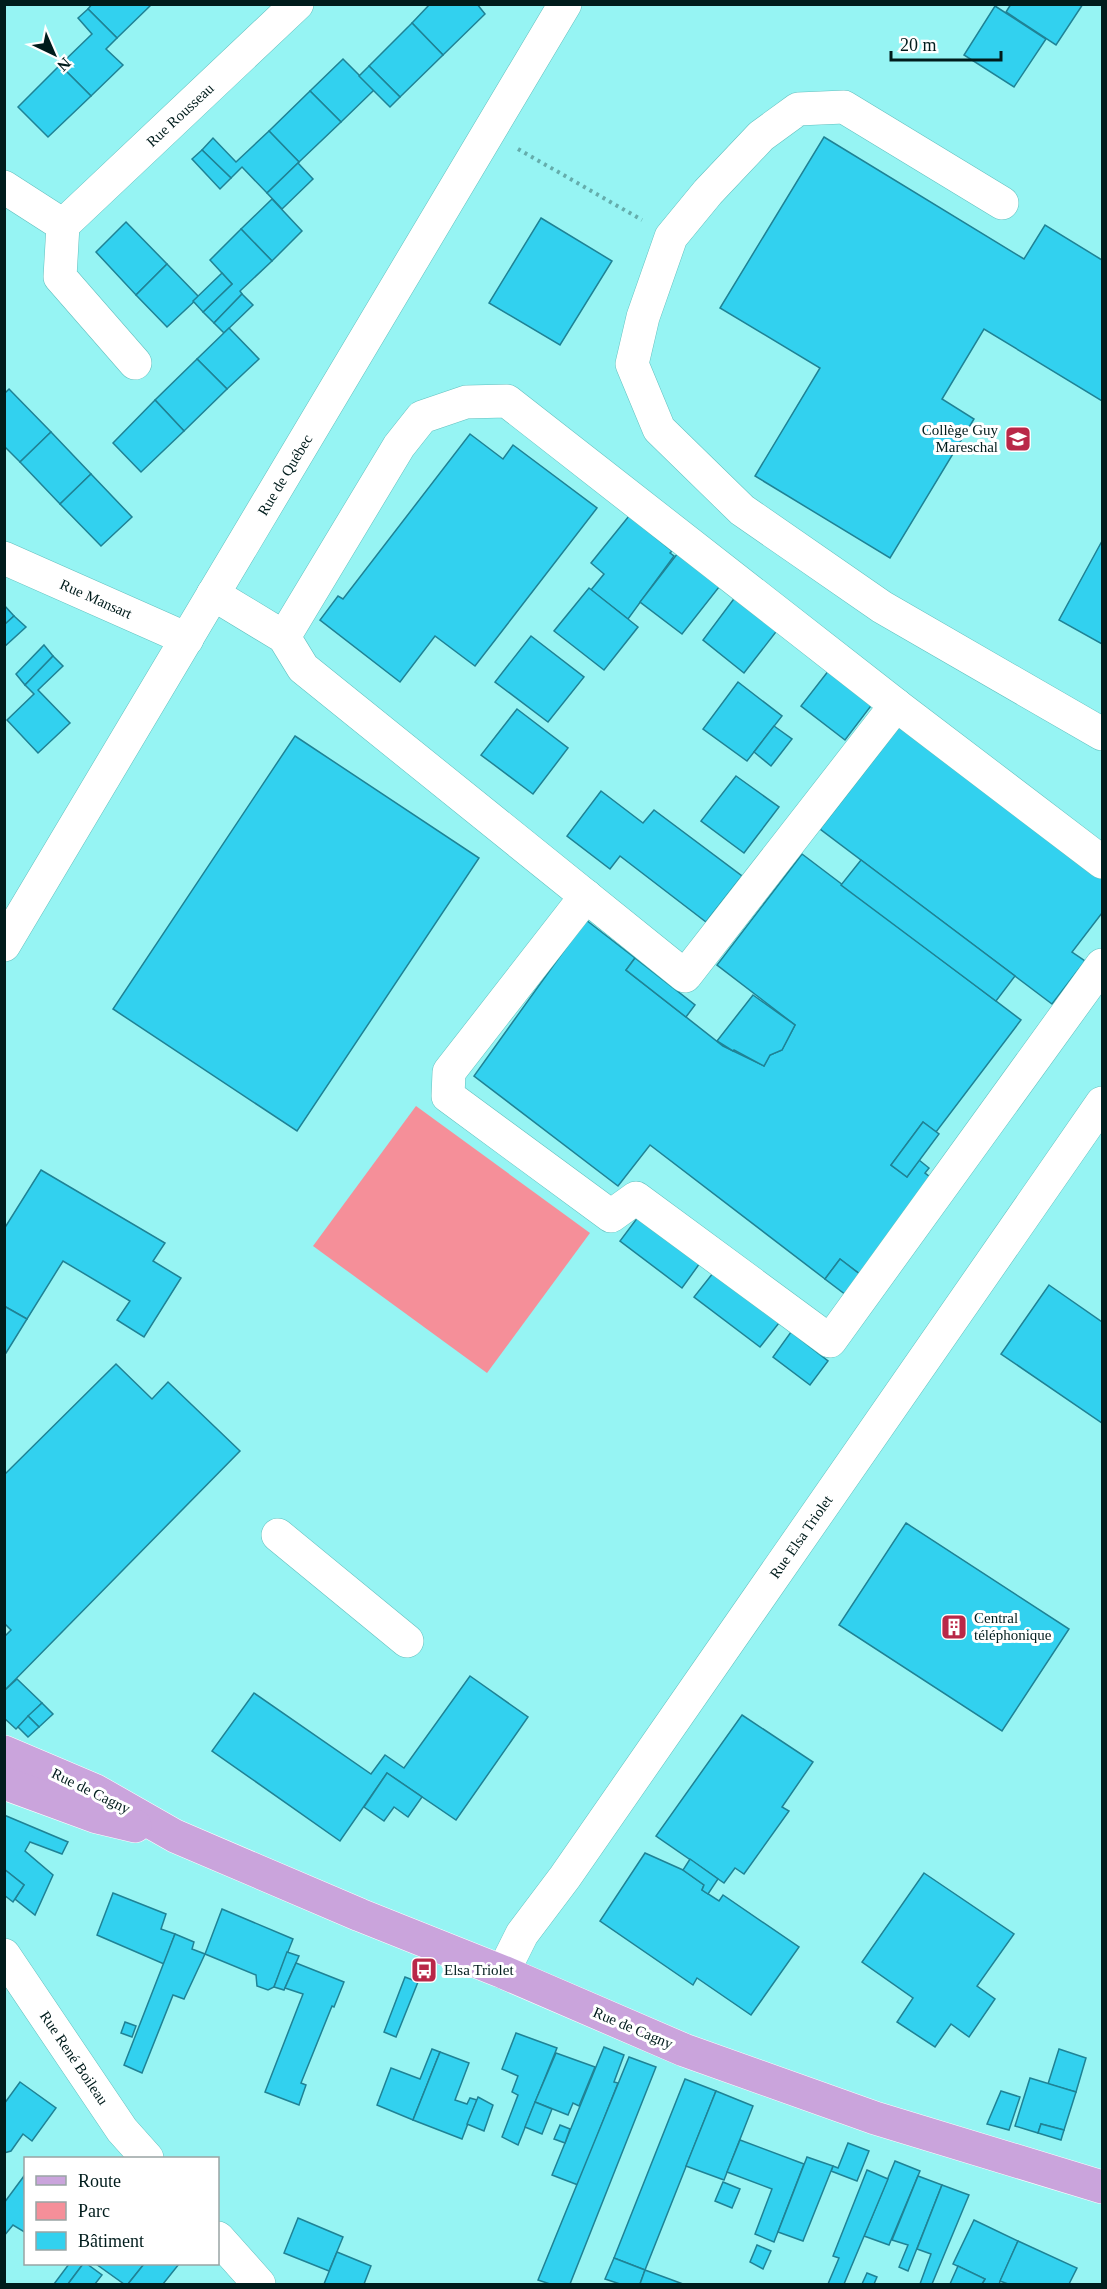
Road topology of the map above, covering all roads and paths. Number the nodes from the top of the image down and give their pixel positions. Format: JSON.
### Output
{"nodes":[{"id":1,"x":297,"y":4,"type":"edge"},
{"id":2,"x":565,"y":4,"type":"edge"},
{"id":3,"x":489,"y":132,"type":"junction"},
{"id":4,"x":4,"y":187,"type":"edge"},
{"id":5,"x":1002,"y":203,"type":"dead end"},
{"id":6,"x":63,"y":225,"type":"junction"},
{"id":7,"x":671,"y":237,"type":"junction"},
{"id":8,"x":135,"y":363,"type":"dead end"},
{"id":9,"x":4,"y":558,"type":"edge"},
{"id":10,"x":213,"y":594,"type":"junction"},
{"id":11,"x":284,"y":637,"type":"junction"},
{"id":12,"x":187,"y":639,"type":"junction"},
{"id":13,"x":896,"y":705,"type":"junction"},
{"id":14,"x":1102,"y":734,"type":"edge"},
{"id":15,"x":1102,"y":862,"type":"edge"},
{"id":16,"x":586,"y":896,"type":"junction"},
{"id":17,"x":4,"y":945,"type":"edge"},
{"id":18,"x":1102,"y":965,"type":"edge"},
{"id":19,"x":1102,"y":1103,"type":"edge"},
{"id":20,"x":278,"y":1535,"type":"dead end"},
{"id":21,"x":407,"y":1641,"type":"dead end"},
{"id":22,"x":4,"y":1752,"type":"edge"},
{"id":23,"x":4,"y":1783,"type":"edge"},
{"id":24,"x":175,"y":1836,"type":"junction"},
{"id":25,"x":4,"y":1955,"type":"edge"},
{"id":26,"x":503,"y":1972,"type":"junction"},
{"id":27,"x":146,"y":2157,"type":"edge"},
{"id":28,"x":1102,"y":2187,"type":"edge"},
{"id":29,"x":219,"y":2239,"type":"edge"},
{"id":30,"x":259,"y":2284,"type":"edge"}],
"edges":[{"from":1,"to":6,"type":"street","name":"Rue Rousseau"},
{"from":2,"to":3,"type":"street","name":"Rue de Québec"},
{"from":3,"to":7,"type":"path"},
{"from":3,"to":10,"type":"street","name":"Rue de Québec"},
{"from":4,"to":6,"type":"street"},
{"from":5,"to":7,"type":"street"},
{"from":6,"to":8,"type":"street"},
{"from":7,"to":14,"type":"street"},
{"from":9,"to":12,"type":"street","name":"Rue Mansart"},
{"from":10,"to":11,"type":"street"},
{"from":10,"to":12,"type":"street","name":"Rue de Québec"},
{"from":11,"to":13,"type":"street"},
{"from":11,"to":16,"type":"street"},
{"from":12,"to":17,"type":"street","name":"Rue de Québec"},
{"from":13,"to":15,"type":"street"},
{"from":13,"to":16,"type":"street"},
{"from":16,"to":18,"type":"street"},
{"from":19,"to":26,"type":"street","name":"Rue Elsa Triolet"},
{"from":20,"to":21,"type":"street"},
{"from":22,"to":24,"type":"main road","name":"Rue de Cagny"},
{"from":23,"to":24,"type":"main road","name":"Rue de Cagny"},
{"from":24,"to":26,"type":"main road","name":"Rue de Cagny"},
{"from":25,"to":27,"type":"street","name":"Rue René Boileau"},
{"from":26,"to":28,"type":"main road","name":"Rue de Cagny"},
{"from":29,"to":30,"type":"street"}]}
